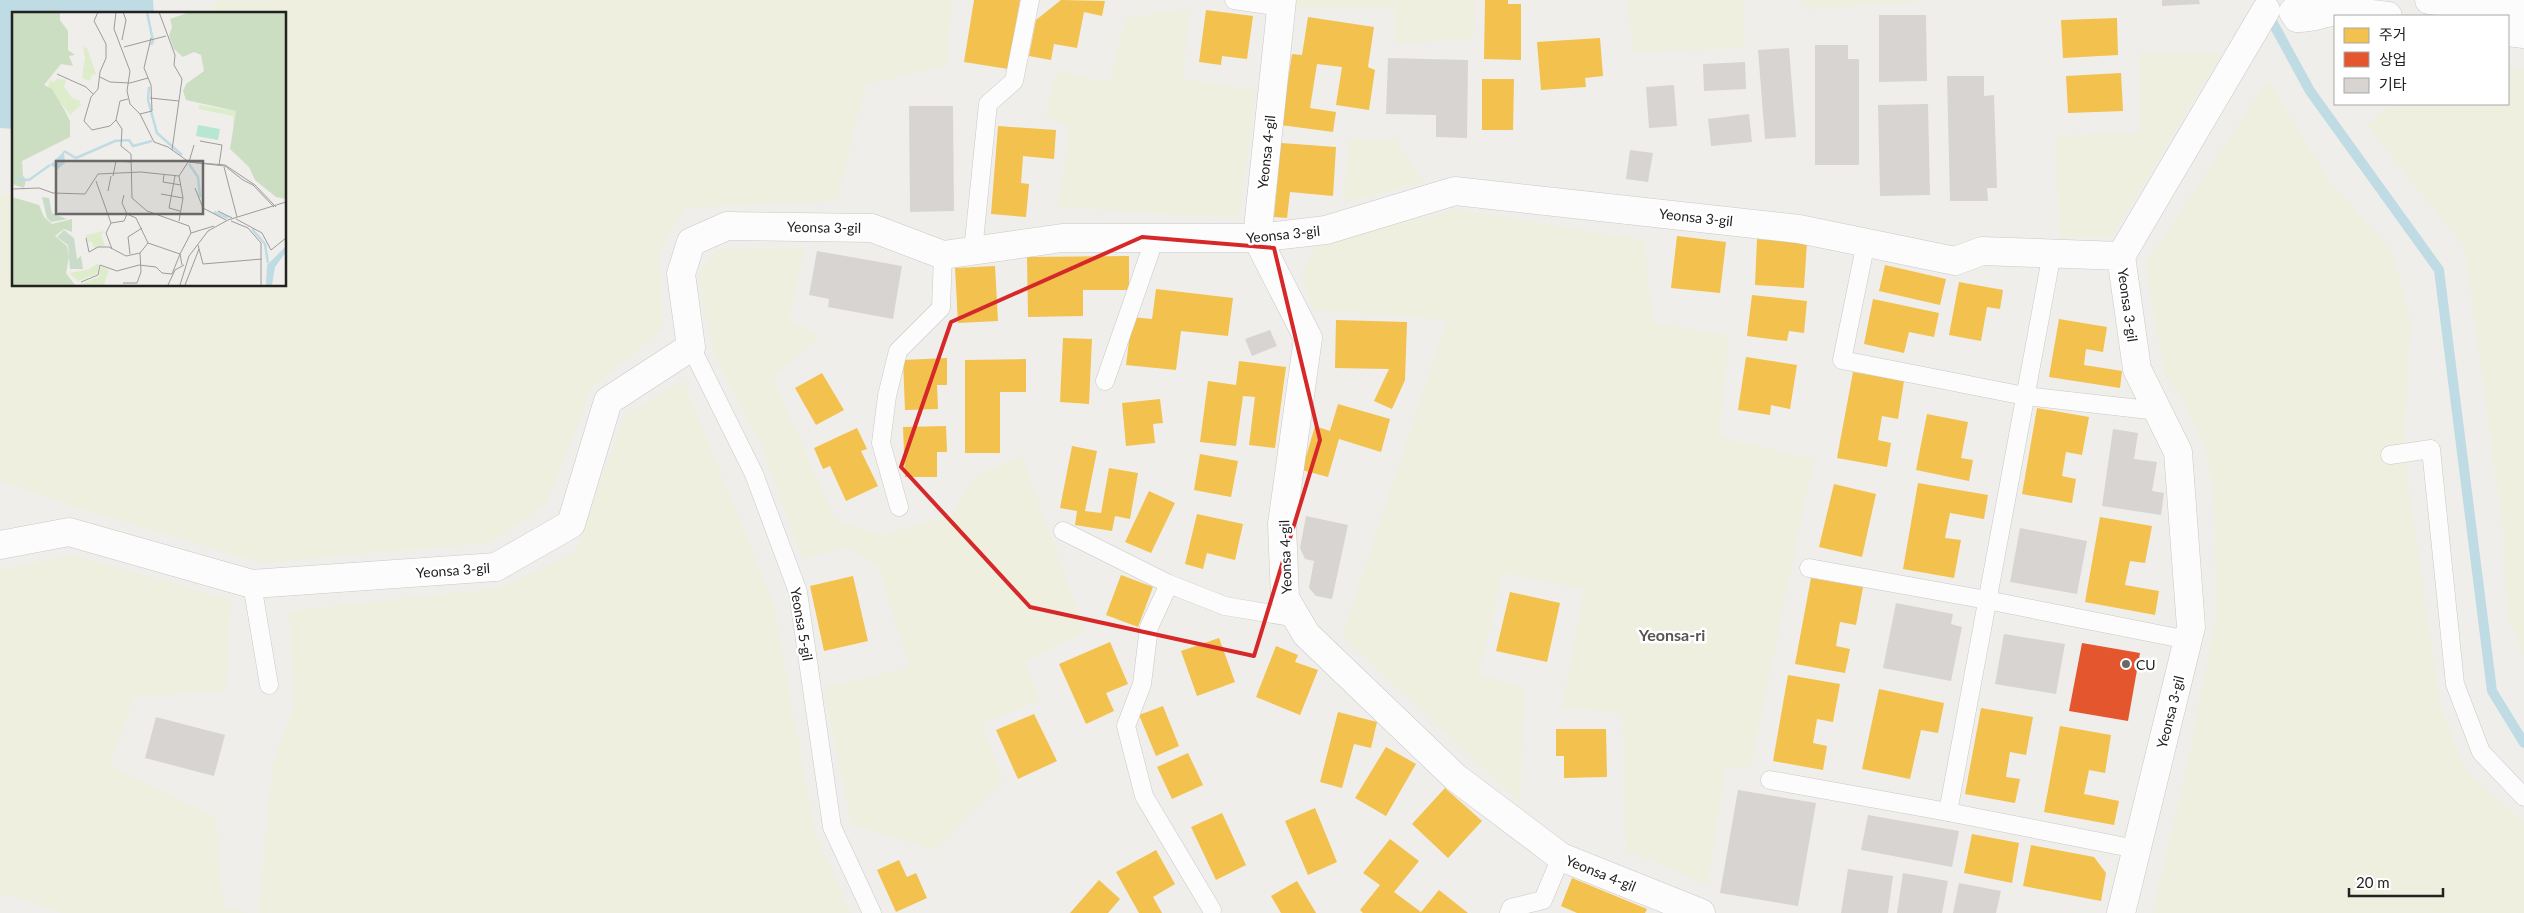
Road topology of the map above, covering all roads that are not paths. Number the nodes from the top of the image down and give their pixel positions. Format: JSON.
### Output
{"nodes":[{"id":1,"x":1030,"y":0,"type":"edge"},
{"id":2,"x":1234,"y":0,"type":"edge"},
{"id":3,"x":2429,"y":0,"type":"edge"},
{"id":4,"x":1282,"y":3,"type":"edge"},
{"id":5,"x":2298,"y":4,"type":"edge"},
{"id":6,"x":2259,"y":5,"type":"edge"},
{"id":7,"x":2524,"y":13,"type":"edge"},
{"id":8,"x":2380,"y":15,"type":"edge"},
{"id":9,"x":2509,"y":32,"type":"edge"},
{"id":10,"x":2524,"y":34,"type":"edge"},
{"id":11,"x":1155,"y":238,"type":"junction"},
{"id":12,"x":1257,"y":238,"type":"junction"},
{"id":13,"x":1866,"y":242,"type":"junction"},
{"id":14,"x":973,"y":251,"type":"junction"},
{"id":15,"x":2052,"y":253,"type":"junction"},
{"id":16,"x":943,"y":255,"type":"junction"},
{"id":17,"x":2120,"y":256,"type":"junction"},
{"id":18,"x":691,"y":347,"type":"junction"},
{"id":19,"x":1105,"y":381,"type":"dead end"},
{"id":20,"x":2025,"y":396,"type":"junction"},
{"id":21,"x":2158,"y":411,"type":"junction"},
{"id":22,"x":2390,"y":455,"type":"dead end"},
{"id":23,"x":899,"y":507,"type":"dead end"},
{"id":24,"x":1063,"y":531,"type":"dead end"},
{"id":25,"x":0,"y":545,"type":"edge"},
{"id":26,"x":1809,"y":568,"type":"dead end"},
{"id":27,"x":252,"y":584,"type":"junction"},
{"id":28,"x":1169,"y":584,"type":"junction"},
{"id":29,"x":1988,"y":600,"type":"junction"},
{"id":30,"x":1297,"y":618,"type":"junction"},
{"id":31,"x":2188,"y":640,"type":"junction"},
{"id":32,"x":269,"y":684,"type":"dead end"},
{"id":33,"x":1770,"y":780,"type":"dead end"},
{"id":34,"x":2524,"y":797,"type":"edge"},
{"id":35,"x":1948,"y":812,"type":"junction"},
{"id":36,"x":2136,"y":849,"type":"junction"},
{"id":37,"x":1561,"y":856,"type":"junction"},
{"id":38,"x":1214,"y":912,"type":"edge"},
{"id":39,"x":872,"y":913,"type":"edge"},
{"id":40,"x":1509,"y":913,"type":"edge"},
{"id":41,"x":1701,"y":913,"type":"edge"},
{"id":42,"x":2121,"y":913,"type":"edge"}],
"edges":[{"from":1,"to":14,"type":"lane"},
{"from":2,"to":4,"type":"lane"},
{"from":3,"to":7,"type":"street"},
{"from":4,"to":12,"type":"street","name":"Yeonsa 4-gil"},
{"from":5,"to":6,"type":"street"},
{"from":5,"to":8,"type":"street"},
{"from":6,"to":17,"type":"street"},
{"from":9,"to":10,"type":"street"},
{"from":11,"to":12,"type":"street","name":"Yeonsa 3-gil"},
{"from":11,"to":14,"type":"street","name":"Yeonsa 3-gil"},
{"from":11,"to":19,"type":"lane"},
{"from":12,"to":13,"type":"street","name":"Yeonsa 3-gil"},
{"from":12,"to":30,"type":"street","name":"Yeonsa 4-gil"},
{"from":13,"to":15,"type":"street","name":"Yeonsa 3-gil"},
{"from":13,"to":20,"type":"lane"},
{"from":14,"to":16,"type":"street","name":"Yeonsa 3-gil"},
{"from":15,"to":17,"type":"street","name":"Yeonsa 3-gil"},
{"from":15,"to":20,"type":"lane"},
{"from":16,"to":18,"type":"street","name":"Yeonsa 3-gil"},
{"from":16,"to":23,"type":"lane"},
{"from":17,"to":21,"type":"street","name":"Yeonsa 3-gil"},
{"from":18,"to":27,"type":"street","name":"Yeonsa 3-gil"},
{"from":18,"to":39,"type":"lane","name":"Yeonsa 5-gil"},
{"from":20,"to":21,"type":"lane"},
{"from":20,"to":29,"type":"lane"},
{"from":21,"to":31,"type":"street","name":"Yeonsa 3-gil"},
{"from":22,"to":34,"type":"lane"},
{"from":24,"to":28,"type":"lane"},
{"from":25,"to":27,"type":"street","name":"Yeonsa 3-gil"},
{"from":26,"to":29,"type":"lane"},
{"from":27,"to":32,"type":"lane"},
{"from":28,"to":30,"type":"lane"},
{"from":28,"to":38,"type":"lane"},
{"from":29,"to":31,"type":"lane"},
{"from":29,"to":35,"type":"lane"},
{"from":30,"to":37,"type":"street","name":"Yeonsa 4-gil"},
{"from":31,"to":36,"type":"street","name":"Yeonsa 3-gil"},
{"from":33,"to":35,"type":"lane"},
{"from":35,"to":36,"type":"lane"},
{"from":36,"to":42,"type":"street","name":"Yeonsa 3-gil"},
{"from":37,"to":40,"type":"lane"},
{"from":37,"to":41,"type":"street","name":"Yeonsa 4-gil"}]}
